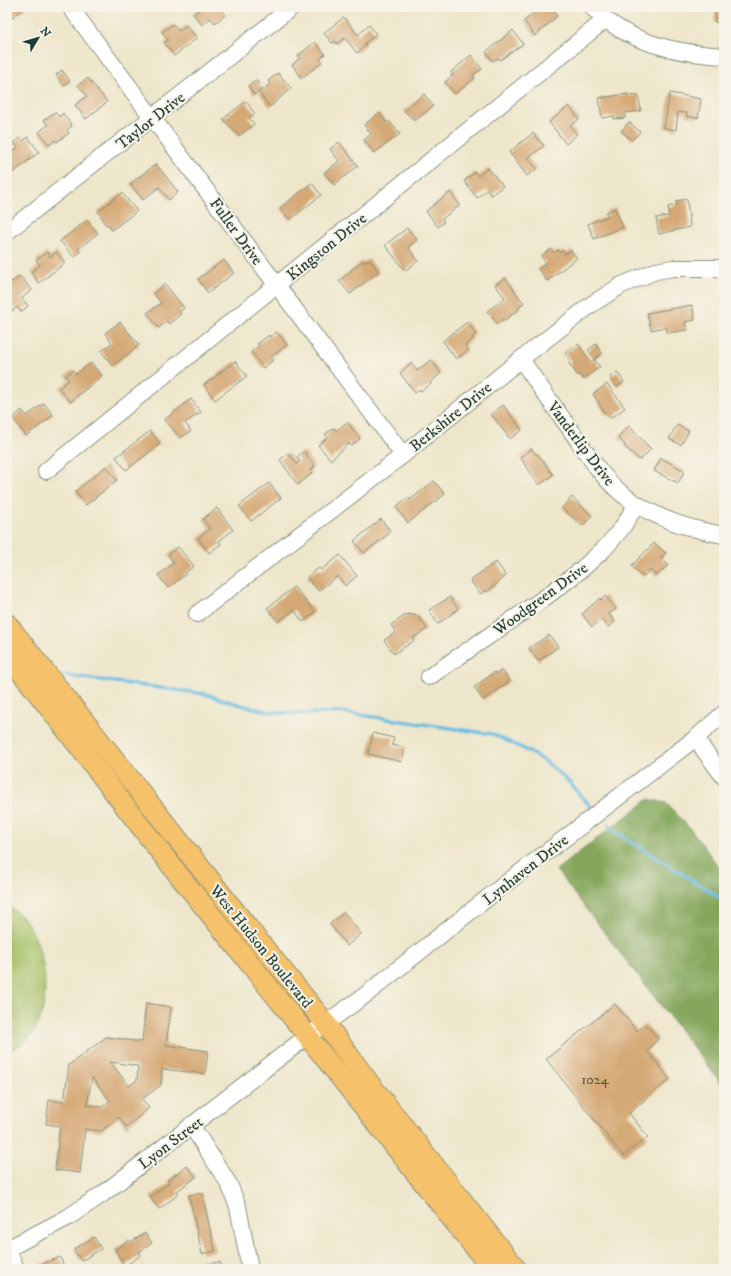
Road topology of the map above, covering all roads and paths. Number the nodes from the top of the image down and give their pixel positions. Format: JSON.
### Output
{"nodes":[{"id":1,"x":70,"y":7,"type":"edge"},
{"id":2,"x":292,"y":7,"type":"edge"},
{"id":3,"x":592,"y":7,"type":"edge"},
{"id":4,"x":605,"y":20,"type":"junction"},
{"id":5,"x":724,"y":56,"type":"edge"},
{"id":6,"x":154,"y":117,"type":"junction"},
{"id":7,"x":7,"y":232,"type":"edge"},
{"id":8,"x":724,"y":268,"type":"edge"},
{"id":9,"x":277,"y":286,"type":"junction"},
{"id":10,"x":521,"y":359,"type":"junction"},
{"id":11,"x":403,"y":455,"type":"junction"},
{"id":12,"x":46,"y":471,"type":"dead end"},
{"id":13,"x":637,"y":504,"type":"junction"},
{"id":14,"x":724,"y":535,"type":"edge"},
{"id":15,"x":197,"y":614,"type":"dead end"},
{"id":16,"x":7,"y":624,"type":"edge"},
{"id":17,"x":7,"y":654,"type":"edge"},
{"id":18,"x":429,"y":677,"type":"dead end"},
{"id":19,"x":724,"y":713,"type":"edge"},
{"id":20,"x":697,"y":737,"type":"junction"},
{"id":21,"x":724,"y":777,"type":"edge"},
{"id":22,"x":326,"y":1024,"type":"junction"},
{"id":23,"x":309,"y":1036,"type":"junction"},
{"id":24,"x":191,"y":1125,"type":"junction"},
{"id":25,"x":7,"y":1249,"type":"edge"},
{"id":26,"x":16,"y":1269,"type":"edge"},
{"id":27,"x":250,"y":1269,"type":"edge"},
{"id":28,"x":492,"y":1269,"type":"edge"},
{"id":29,"x":516,"y":1269,"type":"edge"}],
"edges":[{"from":1,"to":6,"type":"street","name":"Fuller Drive"},
{"from":2,"to":6,"type":"street","name":"Taylor Drive"},
{"from":3,"to":4,"type":"street"},
{"from":4,"to":5,"type":"street"},
{"from":4,"to":9,"type":"street","name":"Kingston Drive"},
{"from":6,"to":7,"type":"street","name":"Taylor Drive"},
{"from":6,"to":9,"type":"street","name":"Fuller Drive"},
{"from":8,"to":10,"type":"street","name":"Berkshire Drive"},
{"from":9,"to":11,"type":"street","name":"Fuller Drive"},
{"from":9,"to":12,"type":"street","name":"Kingston Drive"},
{"from":10,"to":11,"type":"street","name":"Berkshire Drive"},
{"from":10,"to":13,"type":"street","name":"Vanderlip Drive"},
{"from":11,"to":15,"type":"street","name":"Berkshire Drive"},
{"from":13,"to":14,"type":"street","name":"Vanderlip Drive"},
{"from":13,"to":18,"type":"street","name":"Woodgreen Drive"},
{"from":16,"to":22,"type":"main road","name":"West Hudson Boulevard"},
{"from":17,"to":23,"type":"main road","name":"West Hudson Boulevard"},
{"from":19,"to":20,"type":"street","name":"Lynhaven Drive"},
{"from":20,"to":21,"type":"street"},
{"from":20,"to":22,"type":"street","name":"Lynhaven Drive"},
{"from":22,"to":23,"type":"street","name":"Lyon Street"},
{"from":22,"to":29,"type":"main road","name":"West Hudson Boulevard"},
{"from":23,"to":24,"type":"street","name":"Lyon Street"},
{"from":23,"to":28,"type":"main road","name":"West Hudson Boulevard"},
{"from":24,"to":25,"type":"street","name":"Lyon Street"},
{"from":24,"to":27,"type":"street"},
{"from":25,"to":26,"type":"street"}]}
